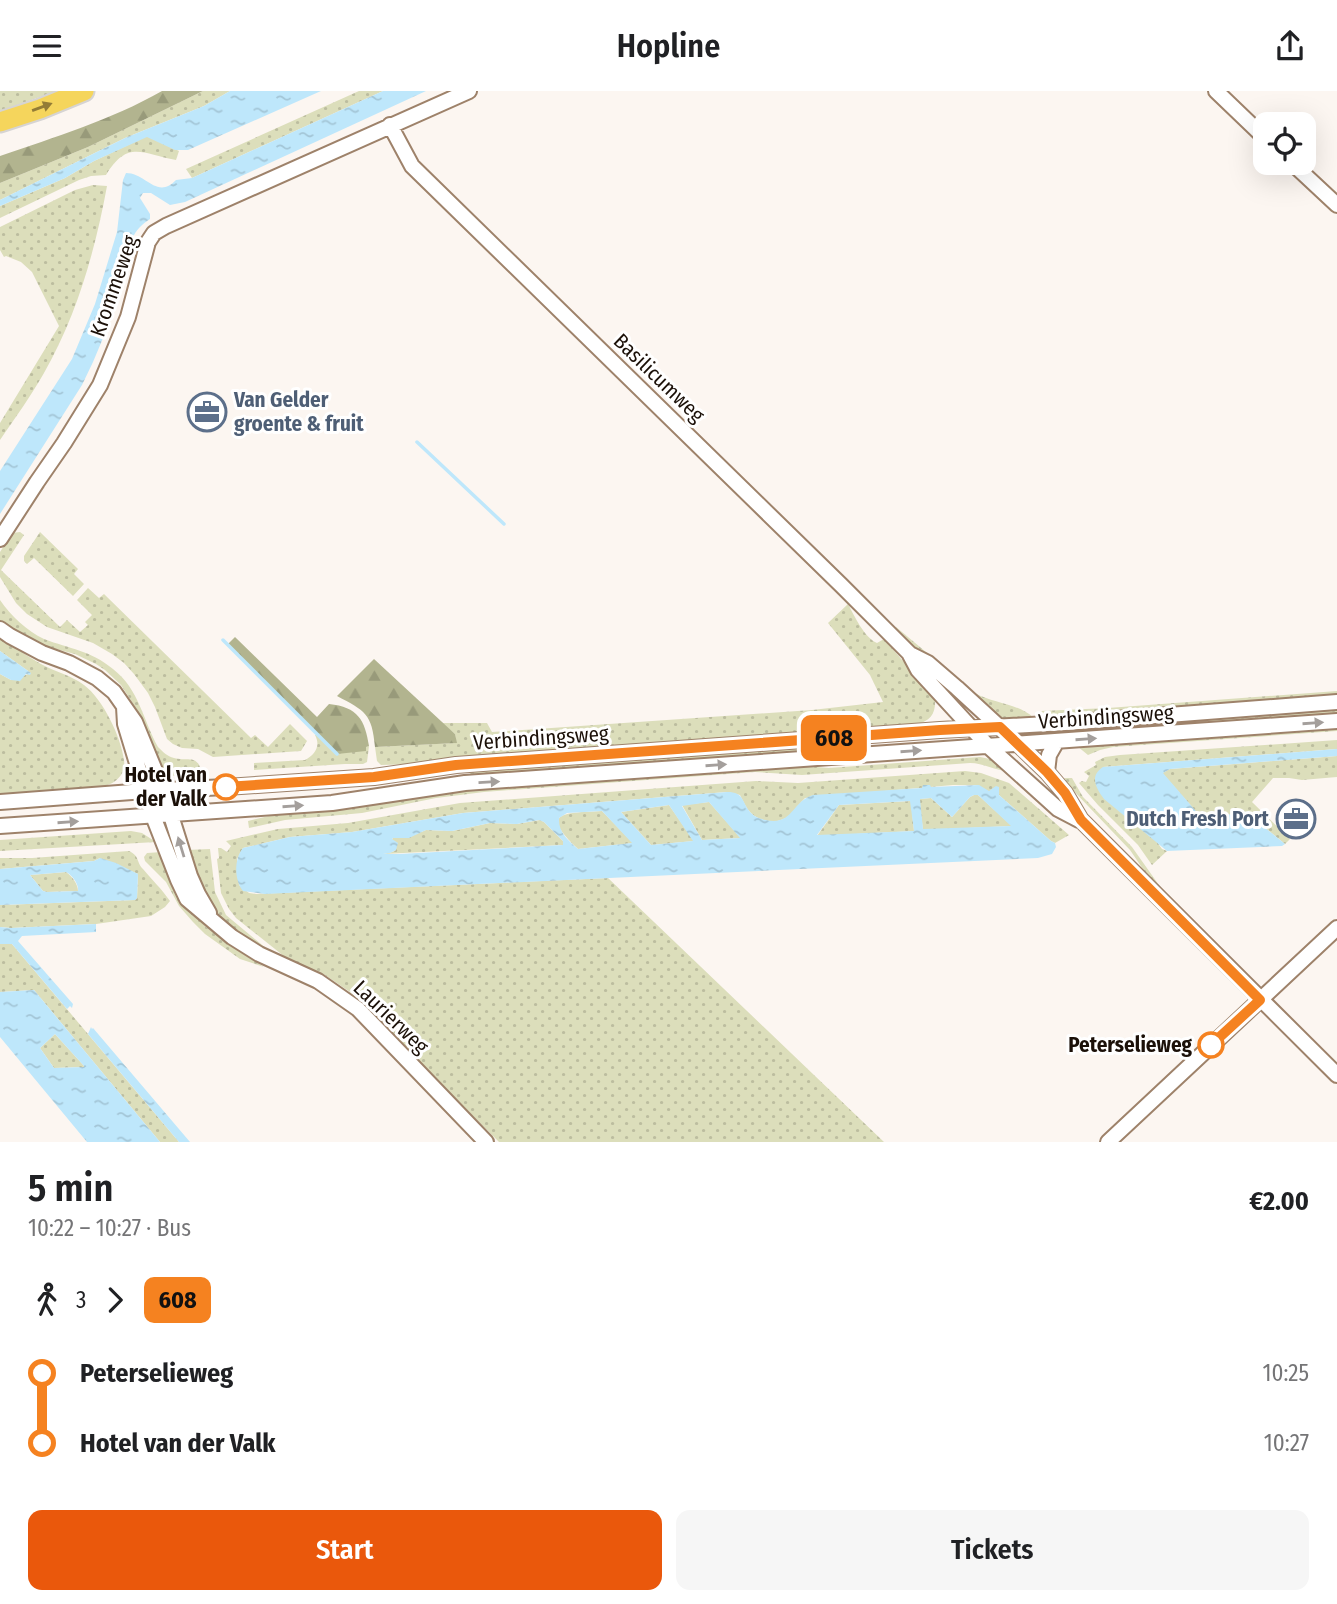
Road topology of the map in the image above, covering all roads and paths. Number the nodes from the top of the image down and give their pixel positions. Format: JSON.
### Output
{"nodes":[{"id":1,"x":84,"y":91,"type":"edge"},
{"id":2,"x":469,"y":91,"type":"edge"},
{"id":3,"x":1216,"y":91,"type":"edge"},
{"id":4,"x":0,"y":122,"type":"edge"},
{"id":5,"x":390,"y":125,"type":"junction"},
{"id":6,"x":1253,"y":126,"type":"edge"},
{"id":7,"x":1305,"y":175,"type":"edge"},
{"id":8,"x":1337,"y":205,"type":"edge"},
{"id":9,"x":0,"y":539,"type":"edge"},
{"id":10,"x":0,"y":629,"type":"edge"},
{"id":11,"x":909,"y":654,"type":"junction"},
{"id":12,"x":1337,"y":702,"type":"edge"},
{"id":13,"x":950,"y":705,"type":"junction"},
{"id":14,"x":124,"y":708,"type":"junction"},
{"id":15,"x":1337,"y":721,"type":"edge"},
{"id":16,"x":1000,"y":727,"type":"junction"},
{"id":17,"x":972,"y":728,"type":"junction"},
{"id":18,"x":940,"y":730,"type":"junction"},
{"id":19,"x":1057,"y":741,"type":"junction"},
{"id":20,"x":1018,"y":744,"type":"junction"},
{"id":21,"x":988,"y":746,"type":"junction"},
{"id":22,"x":1047,"y":772,"type":"junction"},
{"id":23,"x":163,"y":790,"type":"junction"},
{"id":24,"x":145,"y":791,"type":"junction"},
{"id":25,"x":0,"y":802,"type":"edge"},
{"id":26,"x":170,"y":815,"type":"junction"},
{"id":27,"x":153,"y":816,"type":"junction"},
{"id":28,"x":1081,"y":820,"type":"junction"},
{"id":29,"x":0,"y":826,"type":"edge"},
{"id":30,"x":215,"y":923,"type":"junction"},
{"id":31,"x":1337,"y":928,"type":"edge"},
{"id":32,"x":1260,"y":1000,"type":"junction"},
{"id":33,"x":1337,"y":1075,"type":"edge"},
{"id":34,"x":486,"y":1142,"type":"edge"},
{"id":35,"x":1108,"y":1142,"type":"edge"}],
"edges":[{"from":4,"to":1,"type":"highway","one_way":true},
{"from":2,"to":5,"type":"street","name":"Krommeweg"},
{"from":3,"to":6,"type":"street"},
{"from":5,"to":9,"type":"street","name":"Krommeweg"},
{"from":5,"to":11,"type":"street","name":"Basilicumweg"},
{"from":7,"to":8,"type":"street"},
{"from":10,"to":14,"type":"street"},
{"from":11,"to":13,"type":"street","name":"Basilicumweg"},
{"from":11,"to":16,"type":"street","name":"Basilicumweg"},
{"from":12,"to":16,"type":"street","name":"Verbindingsweg"},
{"from":13,"to":17,"type":"street","name":"Basilicumweg"},
{"from":13,"to":18,"type":"street"},
{"from":14,"to":23,"type":"street"},
{"from":14,"to":24,"type":"street"},
{"from":19,"to":15,"type":"street","name":"Verbindingsweg","one_way":true},
{"from":16,"to":17,"type":"street","name":"Verbindingsweg"},
{"from":16,"to":20,"type":"street","name":"Basilicumweg"},
{"from":17,"to":18,"type":"street","name":"Verbindingsweg"},
{"from":17,"to":21,"type":"street","name":"Basilicumweg"},
{"from":18,"to":23,"type":"street","name":"Verbindingsweg"},
{"from":19,"to":20,"type":"street","name":"Verbindingsweg"},
{"from":19,"to":22,"type":"street"},
{"from":20,"to":21,"type":"street","name":"Verbindingsweg"},
{"from":20,"to":22,"type":"street"},
{"from":26,"to":21,"type":"street","name":"Verbindingsweg","one_way":true},
{"from":21,"to":28,"type":"street"},
{"from":22,"to":28,"type":"street"},
{"from":23,"to":24,"type":"street","name":"Verbindingsweg"},
{"from":23,"to":26,"type":"street","name":"Laurierweg"},
{"from":24,"to":25,"type":"street","name":"Verbindingsweg"},
{"from":24,"to":27,"type":"street","name":"Laurierweg"},
{"from":26,"to":27,"type":"street","name":"Verbindingsweg"},
{"from":30,"to":26,"type":"street","name":"Laurierweg","one_way":true},
{"from":29,"to":27,"type":"street","name":"Verbindingsweg","one_way":true},
{"from":27,"to":30,"type":"street","name":"Laurierweg"},
{"from":28,"to":32,"type":"street"},
{"from":30,"to":34,"type":"street","name":"Laurierweg"},
{"from":31,"to":32,"type":"street"},
{"from":32,"to":33,"type":"street"},
{"from":32,"to":35,"type":"street"}]}
